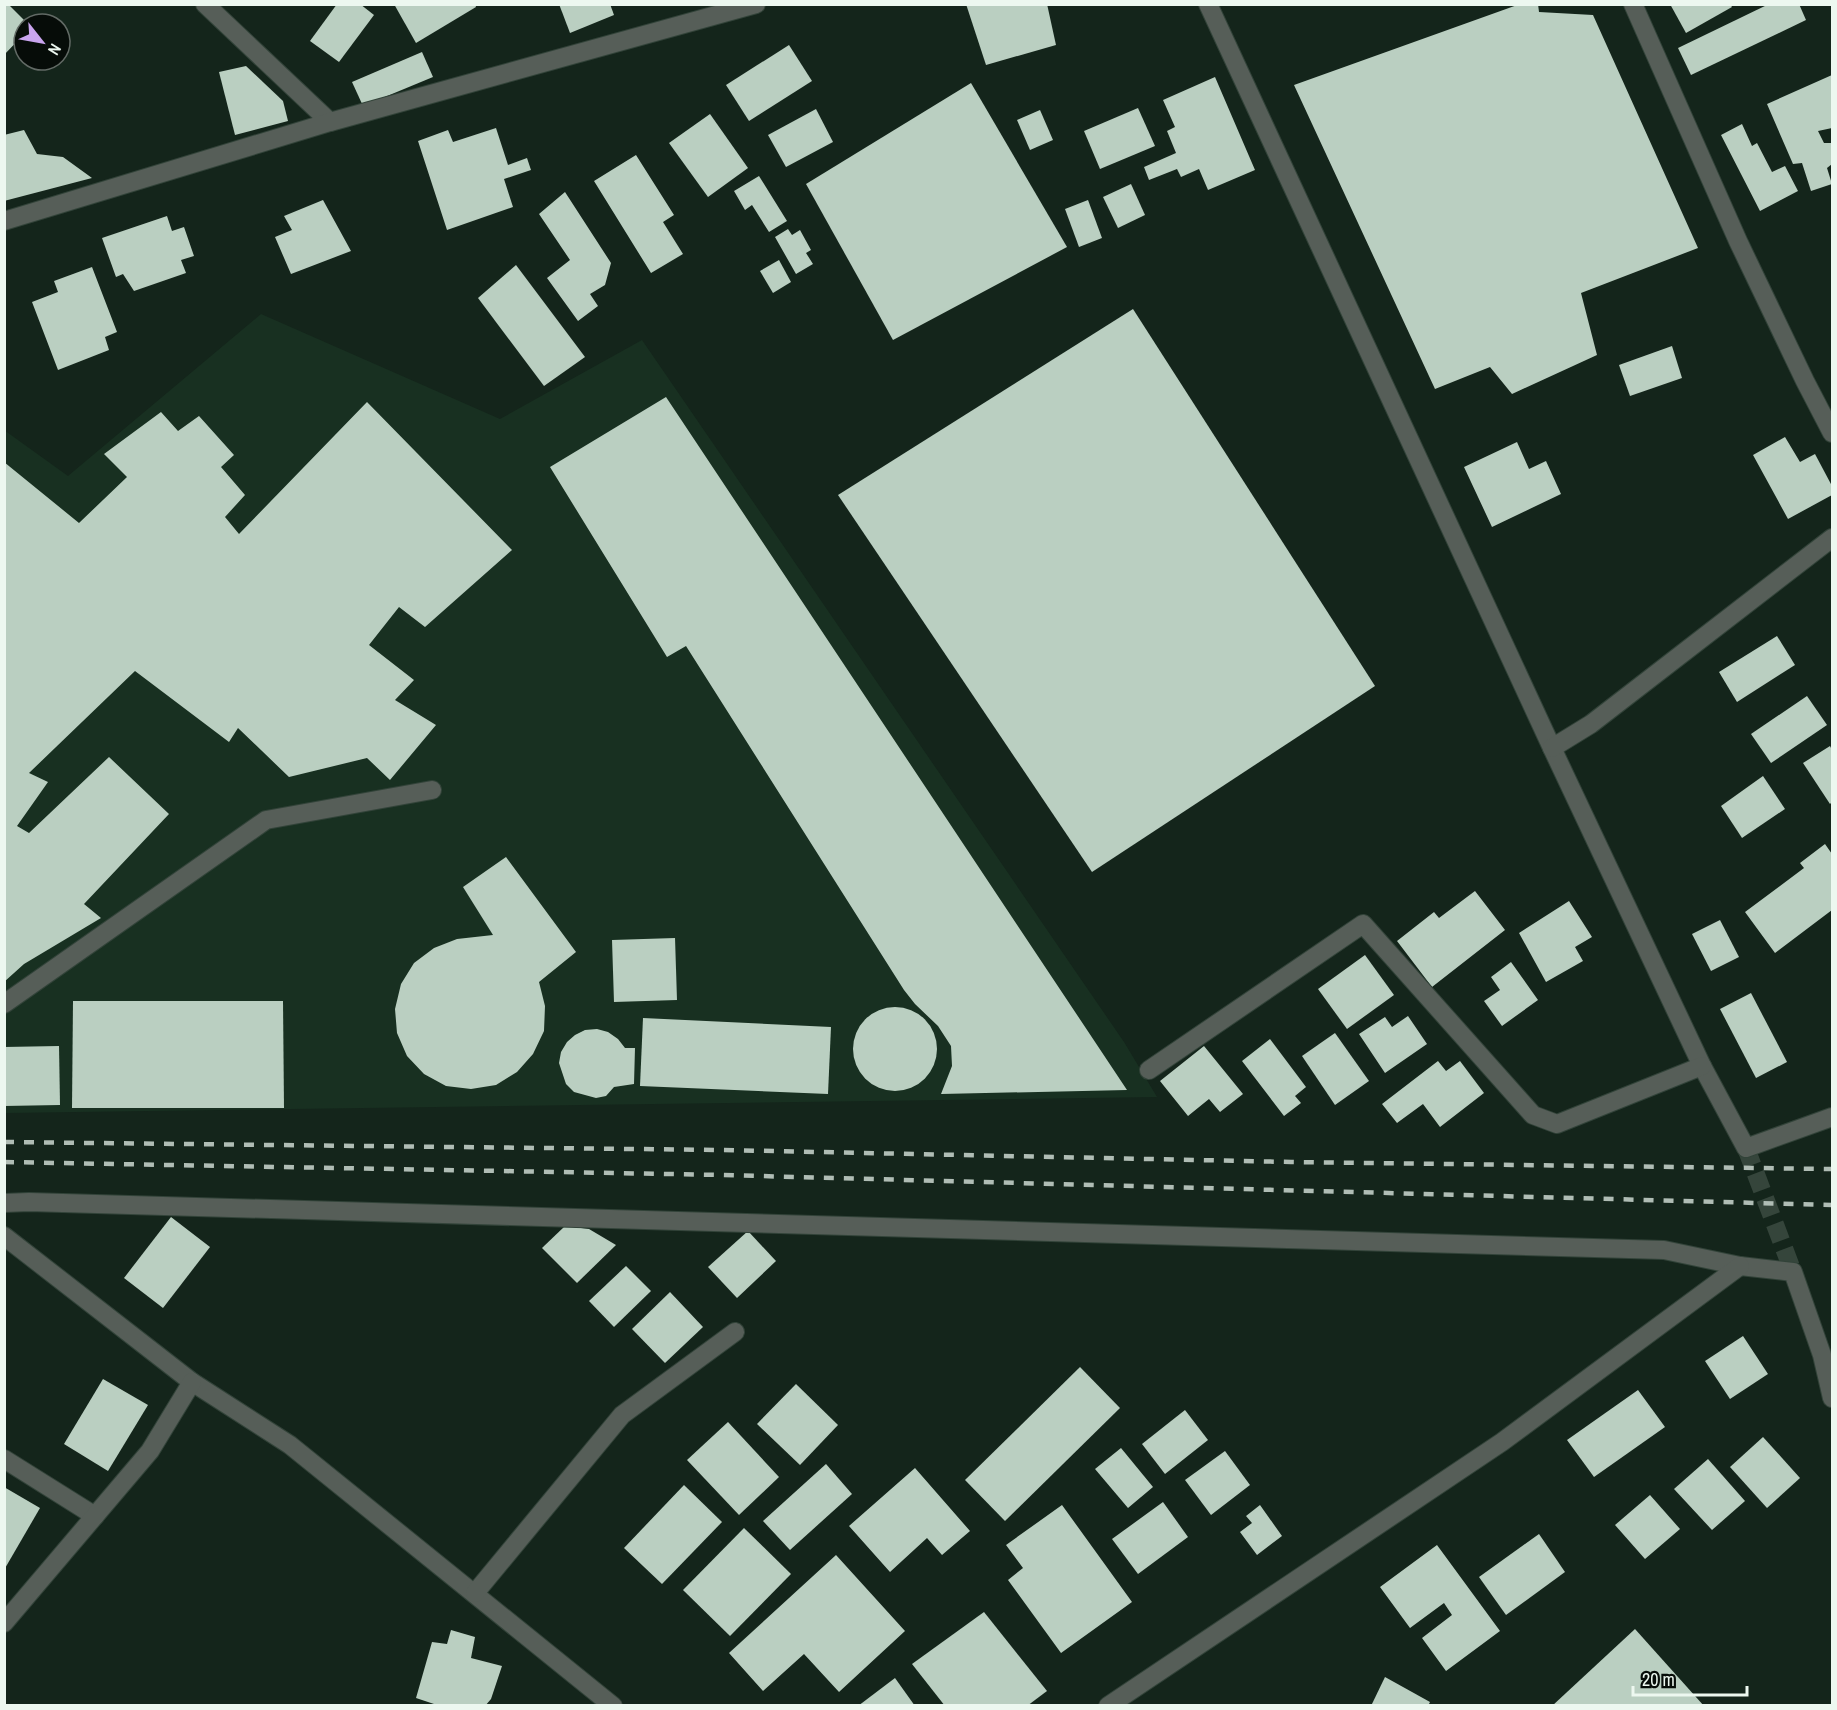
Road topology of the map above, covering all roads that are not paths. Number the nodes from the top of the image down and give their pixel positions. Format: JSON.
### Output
{"nodes":[{"id":1,"x":205,"y":4,"type":"edge"},
{"id":2,"x":756,"y":4,"type":"edge"},
{"id":3,"x":1208,"y":4,"type":"edge"},
{"id":4,"x":1634,"y":4,"type":"edge"},
{"id":5,"x":330,"y":122,"type":"junction"},
{"id":6,"x":4,"y":221,"type":"edge"},
{"id":7,"x":1833,"y":433,"type":"edge"},
{"id":8,"x":1833,"y":538,"type":"edge"},
{"id":9,"x":1552,"y":748,"type":"junction"},
{"id":10,"x":432,"y":790,"type":"dead end"},
{"id":11,"x":4,"y":1004,"type":"edge"},
{"id":12,"x":1702,"y":1066,"type":"junction"},
{"id":13,"x":1149,"y":1070,"type":"dead end"},
{"id":14,"x":1833,"y":1117,"type":"edge"},
{"id":15,"x":4,"y":1203,"type":"edge"},
{"id":16,"x":4,"y":1236,"type":"edge"},
{"id":17,"x":1740,"y":1266,"type":"junction"},
{"id":18,"x":735,"y":1332,"type":"dead end"},
{"id":19,"x":192,"y":1382,"type":"junction"},
{"id":20,"x":1833,"y":1398,"type":"edge"},
{"id":21,"x":4,"y":1459,"type":"edge"},
{"id":22,"x":95,"y":1516,"type":"junction"},
{"id":23,"x":475,"y":1593,"type":"junction"},
{"id":24,"x":4,"y":1623,"type":"edge"},
{"id":25,"x":613,"y":1706,"type":"edge"},
{"id":26,"x":1108,"y":1706,"type":"edge"}],
"edges":[{"from":1,"to":5,"type":"street"},
{"from":2,"to":5,"type":"street"},
{"from":3,"to":9,"type":"street"},
{"from":4,"to":7,"type":"street"},
{"from":5,"to":6,"type":"street"},
{"from":8,"to":9,"type":"street"},
{"from":9,"to":12,"type":"street"},
{"from":10,"to":11,"type":"street"},
{"from":12,"to":13,"type":"street"},
{"from":12,"to":14,"type":"street"},
{"from":15,"to":17,"type":"street"},
{"from":16,"to":19,"type":"street"},
{"from":17,"to":20,"type":"street"},
{"from":17,"to":26,"type":"street"},
{"from":18,"to":23,"type":"street"},
{"from":19,"to":22,"type":"street"},
{"from":19,"to":23,"type":"street"},
{"from":21,"to":22,"type":"street"},
{"from":22,"to":24,"type":"street"},
{"from":23,"to":25,"type":"street"}]}
